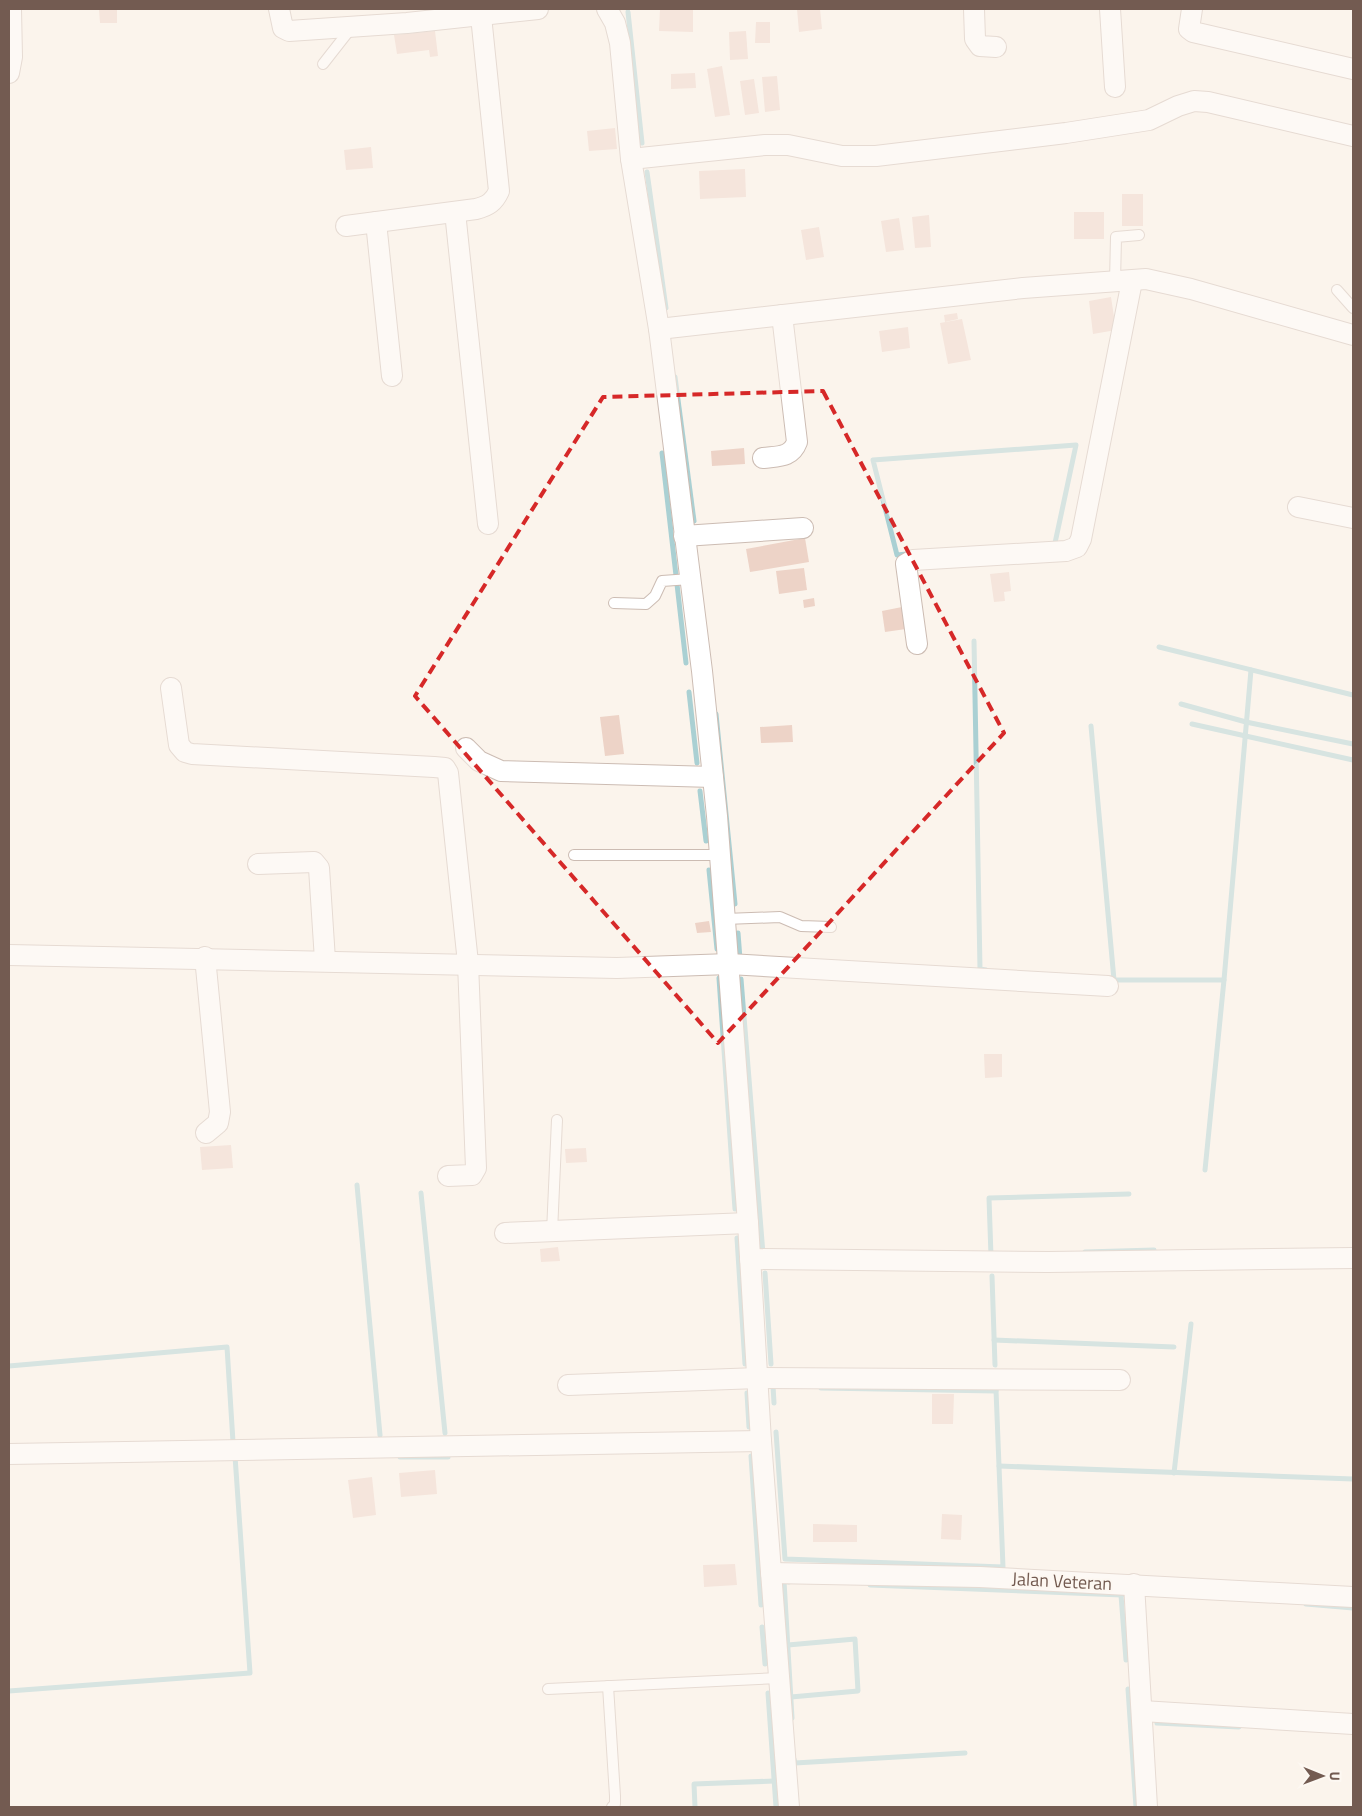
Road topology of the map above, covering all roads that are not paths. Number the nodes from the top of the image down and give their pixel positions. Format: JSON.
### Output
{"nodes":[{"id":1,"x":10,"y":9,"type":"edge"},
{"id":2,"x":279,"y":9,"type":"edge"},
{"id":3,"x":538,"y":9,"type":"edge"},
{"id":4,"x":606,"y":9,"type":"edge"},
{"id":5,"x":974,"y":9,"type":"edge"},
{"id":6,"x":1110,"y":9,"type":"edge"},
{"id":7,"x":1192,"y":9,"type":"edge"},
{"id":8,"x":437,"y":14,"type":"edge"},
{"id":9,"x":481,"y":16,"type":"junction"},
{"id":10,"x":352,"y":26,"type":"junction"},
{"id":11,"x":996,"y":47,"type":"dead end"},
{"id":12,"x":323,"y":64,"type":"dead end"},
{"id":13,"x":1353,"y":70,"type":"edge"},
{"id":14,"x":9,"y":72,"type":"edge"},
{"id":15,"x":1115,"y":87,"type":"dead end"},
{"id":16,"x":1353,"y":136,"type":"edge"},
{"id":17,"x":632,"y":160,"type":"junction"},
{"id":18,"x":455,"y":212,"type":"junction"},
{"id":19,"x":376,"y":222,"type":"junction"},
{"id":20,"x":346,"y":226,"type":"dead end"},
{"id":21,"x":1139,"y":235,"type":"dead end"},
{"id":22,"x":1124,"y":282,"type":"junction"},
{"id":23,"x":1337,"y":290,"type":"dead end"},
{"id":24,"x":1353,"y":308,"type":"edge"},
{"id":25,"x":782,"y":315,"type":"junction"},
{"id":26,"x":659,"y":329,"type":"junction"},
{"id":27,"x":1353,"y":335,"type":"edge"},
{"id":28,"x":392,"y":376,"type":"dead end"},
{"id":29,"x":763,"y":458,"type":"dead end"},
{"id":30,"x":1298,"y":507,"type":"dead end"},
{"id":31,"x":1353,"y":518,"type":"edge"},
{"id":32,"x":488,"y":524,"type":"dead end"},
{"id":33,"x":803,"y":528,"type":"dead end"},
{"id":34,"x":684,"y":536,"type":"junction"},
{"id":35,"x":690,"y":579,"type":"junction"},
{"id":36,"x":614,"y":603,"type":"dead end"},
{"id":37,"x":917,"y":644,"type":"dead end"},
{"id":38,"x":171,"y":688,"type":"dead end"},
{"id":39,"x":466,"y":748,"type":"dead end"},
{"id":40,"x":713,"y":777,"type":"junction"},
{"id":41,"x":720,"y":855,"type":"junction"},
{"id":42,"x":574,"y":856,"type":"dead end"},
{"id":43,"x":258,"y":864,"type":"dead end"},
{"id":44,"x":725,"y":919,"type":"junction"},
{"id":45,"x":831,"y":927,"type":"dead end"},
{"id":46,"x":9,"y":955,"type":"edge"},
{"id":47,"x":204,"y":957,"type":"junction"},
{"id":48,"x":325,"y":960,"type":"junction"},
{"id":49,"x":468,"y":963,"type":"junction"},
{"id":50,"x":729,"y":964,"type":"junction"},
{"id":51,"x":1108,"y":986,"type":"dead end"},
{"id":52,"x":557,"y":1120,"type":"dead end"},
{"id":53,"x":206,"y":1133,"type":"dead end"},
{"id":54,"x":448,"y":1176,"type":"dead end"},
{"id":55,"x":748,"y":1223,"type":"junction"},
{"id":56,"x":552,"y":1232,"type":"junction"},
{"id":57,"x":505,"y":1234,"type":"dead end"},
{"id":58,"x":1353,"y":1258,"type":"edge"},
{"id":59,"x":750,"y":1259,"type":"junction"},
{"id":60,"x":758,"y":1378,"type":"junction"},
{"id":61,"x":1120,"y":1380,"type":"dead end"},
{"id":62,"x":568,"y":1385,"type":"dead end"},
{"id":63,"x":761,"y":1441,"type":"junction"},
{"id":64,"x":9,"y":1454,"type":"edge"},
{"id":65,"x":771,"y":1573,"type":"junction"},
{"id":66,"x":1134,"y":1584,"type":"junction"},
{"id":67,"x":1353,"y":1597,"type":"edge"},
{"id":68,"x":778,"y":1678,"type":"junction"},
{"id":69,"x":608,"y":1686,"type":"junction"},
{"id":70,"x":548,"y":1690,"type":"dead end"},
{"id":71,"x":1142,"y":1712,"type":"junction"},
{"id":72,"x":1353,"y":1724,"type":"edge"},
{"id":73,"x":612,"y":1807,"type":"edge"},
{"id":74,"x":789,"y":1807,"type":"edge"},
{"id":75,"x":1147,"y":1807,"type":"edge"}],
"edges":[{"from":1,"to":14,"type":"street"},
{"from":2,"to":10,"type":"street"},
{"from":3,"to":9,"type":"street"},
{"from":4,"to":17,"type":"street"},
{"from":5,"to":11,"type":"street"},
{"from":6,"to":15,"type":"street"},
{"from":7,"to":13,"type":"street"},
{"from":8,"to":9,"type":"street"},
{"from":8,"to":10,"type":"street"},
{"from":9,"to":18,"type":"street"},
{"from":10,"to":12,"type":"lane"},
{"from":16,"to":17,"type":"street"},
{"from":17,"to":26,"type":"street"},
{"from":18,"to":19,"type":"street"},
{"from":18,"to":32,"type":"street"},
{"from":19,"to":20,"type":"street"},
{"from":19,"to":28,"type":"street"},
{"from":21,"to":22,"type":"lane"},
{"from":22,"to":25,"type":"street"},
{"from":22,"to":27,"type":"street"},
{"from":22,"to":37,"type":"street"},
{"from":23,"to":24,"type":"lane"},
{"from":25,"to":26,"type":"street"},
{"from":25,"to":29,"type":"street"},
{"from":26,"to":34,"type":"street"},
{"from":30,"to":31,"type":"street"},
{"from":33,"to":34,"type":"street"},
{"from":34,"to":35,"type":"street"},
{"from":35,"to":36,"type":"lane"},
{"from":35,"to":40,"type":"street"},
{"from":38,"to":49,"type":"street"},
{"from":39,"to":40,"type":"street"},
{"from":40,"to":41,"type":"street"},
{"from":41,"to":42,"type":"lane"},
{"from":41,"to":44,"type":"street"},
{"from":43,"to":48,"type":"street"},
{"from":44,"to":45,"type":"lane"},
{"from":44,"to":50,"type":"street"},
{"from":46,"to":47,"type":"street"},
{"from":47,"to":48,"type":"street"},
{"from":47,"to":53,"type":"street"},
{"from":48,"to":49,"type":"street"},
{"from":49,"to":50,"type":"street"},
{"from":49,"to":54,"type":"street"},
{"from":50,"to":51,"type":"street"},
{"from":50,"to":55,"type":"street"},
{"from":52,"to":56,"type":"lane"},
{"from":55,"to":56,"type":"street"},
{"from":55,"to":59,"type":"street"},
{"from":56,"to":57,"type":"street"},
{"from":58,"to":59,"type":"street"},
{"from":59,"to":60,"type":"street"},
{"from":60,"to":61,"type":"street"},
{"from":60,"to":62,"type":"street"},
{"from":60,"to":63,"type":"street"},
{"from":63,"to":64,"type":"street"},
{"from":63,"to":65,"type":"street"},
{"from":65,"to":66,"type":"street","name":"Jalan Veteran"},
{"from":65,"to":68,"type":"street"},
{"from":66,"to":67,"type":"street","name":"Jalan Veteran"},
{"from":66,"to":71,"type":"street"},
{"from":68,"to":69,"type":"lane"},
{"from":68,"to":74,"type":"street"},
{"from":69,"to":70,"type":"lane"},
{"from":69,"to":73,"type":"lane"},
{"from":71,"to":72,"type":"street"},
{"from":71,"to":75,"type":"street"}]}
